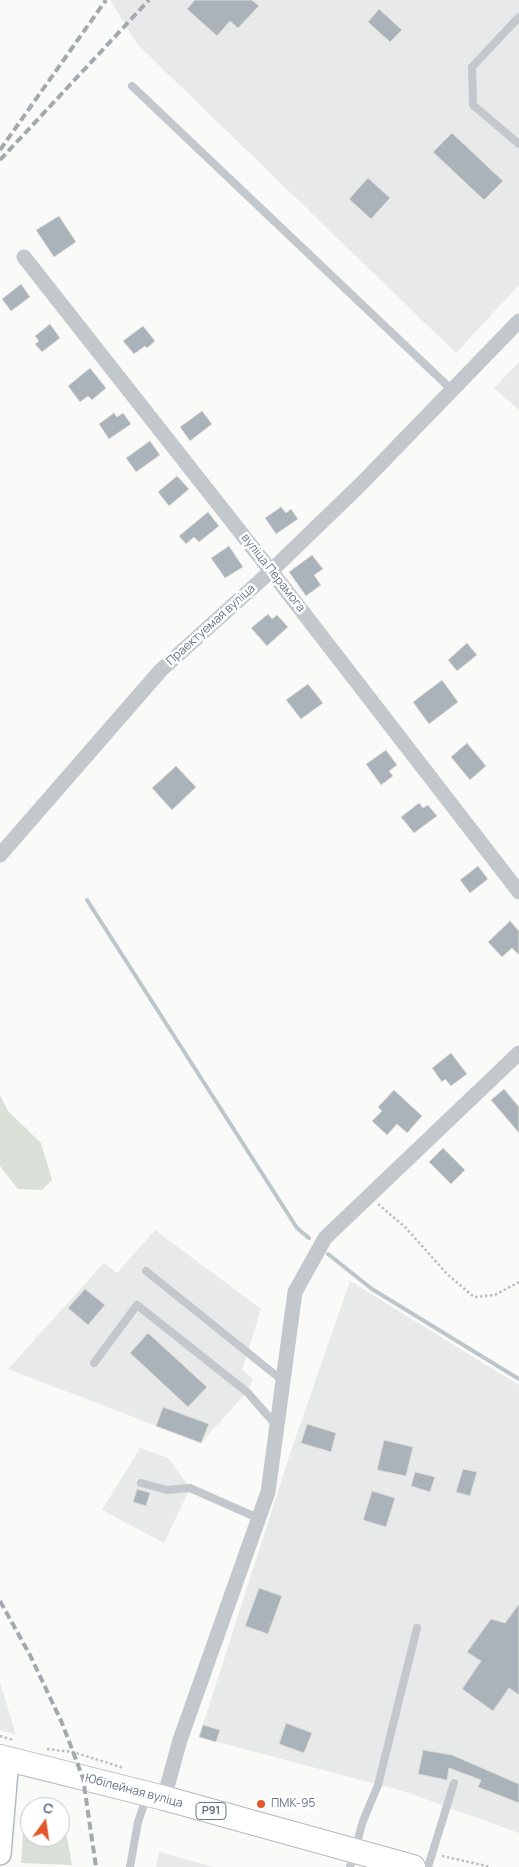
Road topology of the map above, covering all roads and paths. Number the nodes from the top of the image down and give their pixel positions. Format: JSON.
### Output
{"nodes":[{"id":1,"x":519,"y":17,"type":"edge"},
{"id":2,"x":512,"y":24,"type":"junction"},
{"id":3,"x":519,"y":30,"type":"edge"},
{"id":4,"x":132,"y":86,"type":"dead end"},
{"id":5,"x":519,"y":144,"type":"edge"},
{"id":6,"x":24,"y":257,"type":"dead end"},
{"id":7,"x":519,"y":321,"type":"edge"},
{"id":8,"x":452,"y":390,"type":"junction"},
{"id":9,"x":271,"y":570,"type":"junction"},
{"id":10,"x":0,"y":855,"type":"edge"},
{"id":11,"x":519,"y":892,"type":"edge"},
{"id":12,"x":519,"y":1053,"type":"edge"},
{"id":13,"x":358,"y":1207,"type":"junction"},
{"id":14,"x":146,"y":1271,"type":"dead end"},
{"id":15,"x":519,"y":1282,"type":"edge"},
{"id":16,"x":94,"y":1363,"type":"dead end"},
{"id":17,"x":283,"y":1381,"type":"junction"},
{"id":18,"x":277,"y":1426,"type":"junction"},
{"id":19,"x":141,"y":1483,"type":"dead end"},
{"id":20,"x":260,"y":1519,"type":"junction"},
{"id":21,"x":417,"y":1628,"type":"dead end"},
{"id":22,"x":3,"y":1754,"type":"edge"},
{"id":23,"x":454,"y":1783,"type":"dead end"},
{"id":24,"x":155,"y":1796,"type":"junction"},
{"id":25,"x":0,"y":1854,"type":"edge"},
{"id":26,"x":353,"y":1859,"type":"edge"},
{"id":27,"x":130,"y":1867,"type":"edge"},
{"id":28,"x":413,"y":1867,"type":"edge"},
{"id":29,"x":428,"y":1867,"type":"edge"}],
"edges":[{"from":1,"to":2,"type":"lane"},
{"from":2,"to":3,"type":"lane"},
{"from":2,"to":5,"type":"lane"},
{"from":4,"to":8,"type":"lane"},
{"from":6,"to":9,"type":"street","name":"вуліца Перамога"},
{"from":7,"to":8,"type":"street","name":"Праектуемая вуліца"},
{"from":8,"to":9,"type":"street","name":"Праектуемая вуліца"},
{"from":9,"to":10,"type":"street","name":"Праектуемая вуліца"},
{"from":9,"to":11,"type":"street","name":"вуліца Перамога"},
{"from":12,"to":13,"type":"street"},
{"from":13,"to":15,"type":"path"},
{"from":13,"to":17,"type":"street"},
{"from":14,"to":17,"type":"lane"},
{"from":16,"to":18,"type":"lane"},
{"from":17,"to":18,"type":"street"},
{"from":18,"to":20,"type":"street"},
{"from":19,"to":20,"type":"lane"},
{"from":20,"to":24,"type":"street"},
{"from":21,"to":26,"type":"lane"},
{"from":22,"to":24,"type":"main road","name":"Юбілейная вуліца","number":"Р91"},
{"from":22,"to":25,"type":"main road"},
{"from":23,"to":29,"type":"lane"},
{"from":24,"to":26,"type":"main road","name":"Юбілейная вуліца","number":"Р91"},
{"from":24,"to":27,"type":"lane"},
{"from":26,"to":28,"type":"main road","name":"Юбілейная вуліца","number":"Р91"}]}
